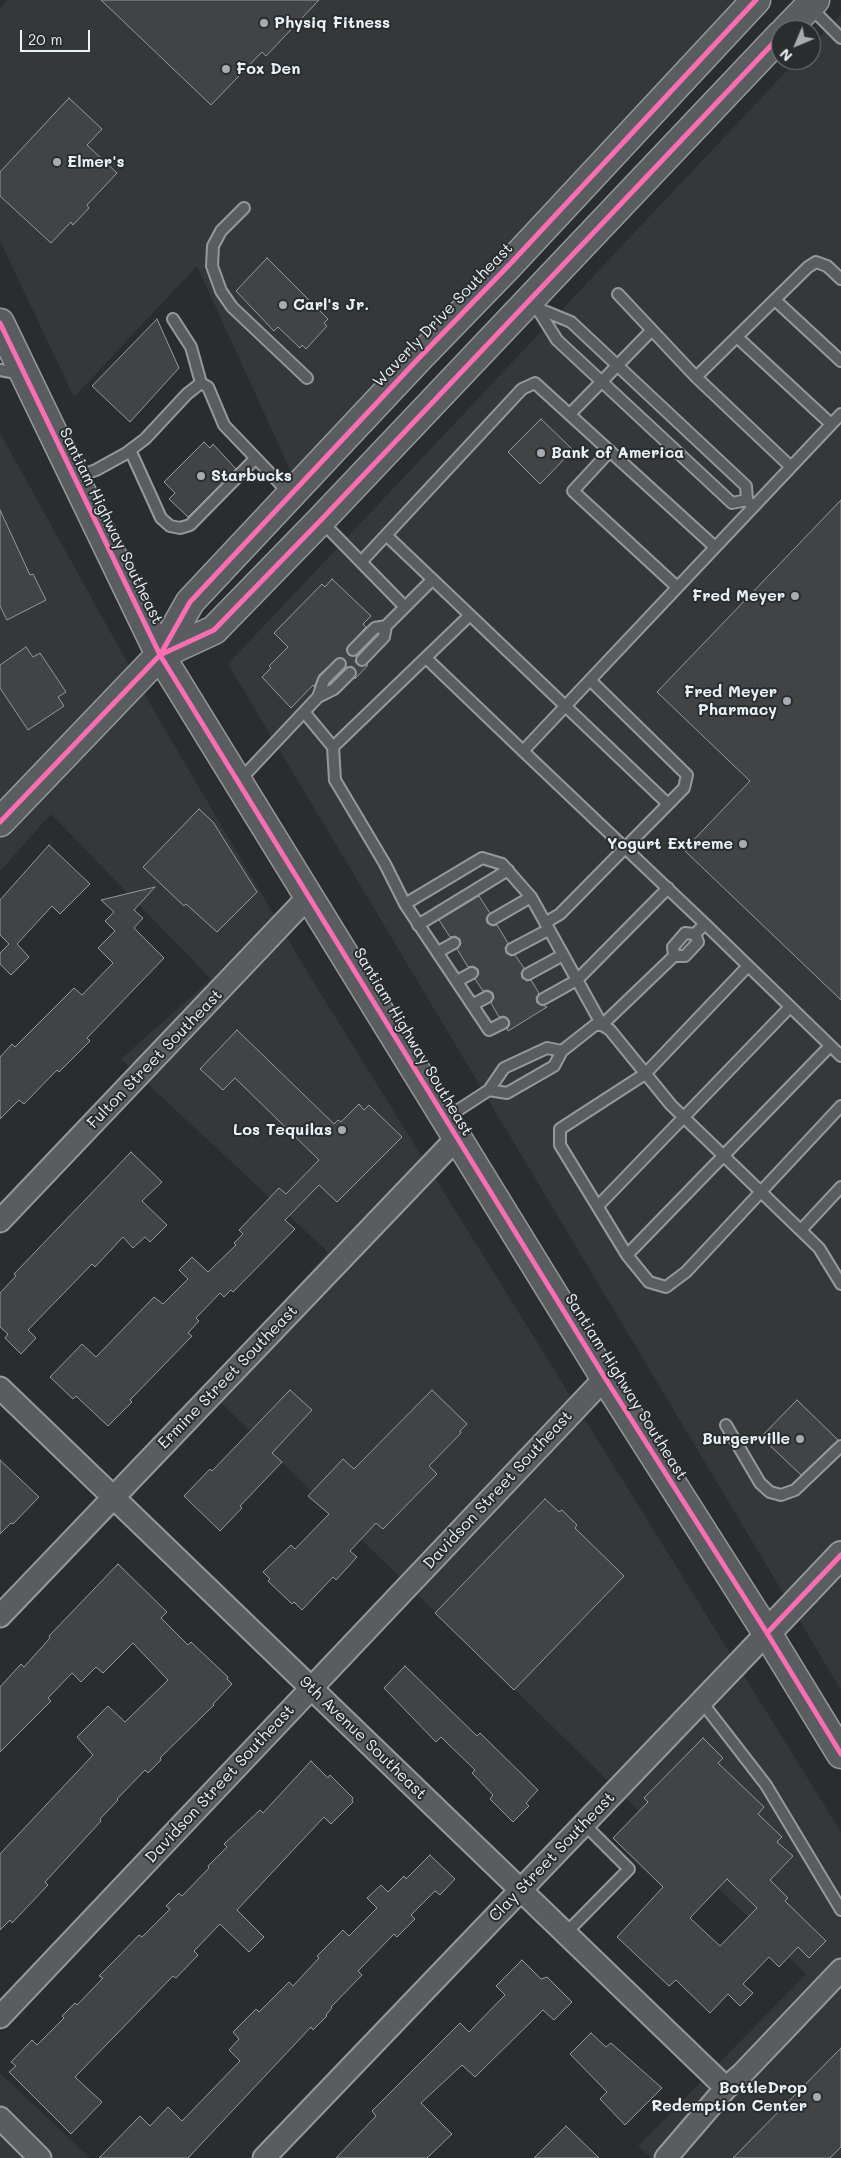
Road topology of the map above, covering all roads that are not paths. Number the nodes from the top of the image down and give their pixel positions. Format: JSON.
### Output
{"nodes":[{"id":1,"x":756,"y":0,"type":"edge"},
{"id":2,"x":811,"y":2,"type":"edge"},
{"id":3,"x":795,"y":20,"type":"edge"},
{"id":4,"x":841,"y":38,"type":"edge"},
{"id":5,"x":771,"y":46,"type":"edge"},
{"id":6,"x":624,"y":142,"type":"junction"},
{"id":7,"x":244,"y":208,"type":"dead end"},
{"id":8,"x":510,"y":264,"type":"junction"},
{"id":9,"x":841,"y":279,"type":"edge"},
{"id":10,"x":618,"y":294,"type":"dead end"},
{"id":11,"x":775,"y":300,"type":"junction"},
{"id":12,"x":534,"y":303,"type":"junction"},
{"id":13,"x":173,"y":319,"type":"dead end"},
{"id":14,"x":0,"y":323,"type":"edge"},
{"id":15,"x":651,"y":331,"type":"junction"},
{"id":16,"x":737,"y":336,"type":"junction"},
{"id":17,"x":841,"y":361,"type":"edge"},
{"id":18,"x":617,"y":366,"type":"junction"},
{"id":19,"x":12,"y":372,"type":"edge"},
{"id":20,"x":696,"y":377,"type":"junction"},
{"id":21,"x":307,"y":378,"type":"dead end"},
{"id":22,"x":602,"y":382,"type":"junction"},
{"id":23,"x":201,"y":383,"type":"junction"},
{"id":24,"x":570,"y":414,"type":"junction"},
{"id":25,"x":841,"y":414,"type":"edge"},
{"id":26,"x":415,"y":420,"type":"junction"},
{"id":27,"x":831,"y":424,"type":"junction"},
{"id":28,"x":130,"y":450,"type":"junction"},
{"id":29,"x":610,"y":451,"type":"junction"},
{"id":30,"x":255,"y":459,"type":"junction"},
{"id":31,"x":791,"y":467,"type":"junction"},
{"id":32,"x":74,"y":478,"type":"junction"},
{"id":33,"x":290,"y":495,"type":"junction"},
{"id":34,"x":750,"y":504,"type":"junction"},
{"id":35,"x":321,"y":520,"type":"junction"},
{"id":36,"x":386,"y":535,"type":"junction"},
{"id":37,"x":715,"y":548,"type":"junction"},
{"id":38,"x":361,"y":562,"type":"junction"},
{"id":39,"x":432,"y":580,"type":"junction"},
{"id":40,"x":677,"y":588,"type":"junction"},
{"id":41,"x":405,"y":607,"type":"junction"},
{"id":42,"x":470,"y":616,"type":"junction"},
{"id":43,"x":386,"y":626,"type":"junction"},
{"id":44,"x":353,"y":650,"type":"dead end"},
{"id":45,"x":160,"y":655,"type":"junction"},
{"id":46,"x":426,"y":658,"type":"junction"},
{"id":47,"x":362,"y":660,"type":"dead end"},
{"id":48,"x":340,"y":664,"type":"dead end"},
{"id":49,"x":350,"y":673,"type":"dead end"},
{"id":50,"x":590,"y":680,"type":"junction"},
{"id":51,"x":318,"y":697,"type":"junction"},
{"id":52,"x":565,"y":706,"type":"junction"},
{"id":53,"x":304,"y":712,"type":"junction"},
{"id":54,"x":333,"y":747,"type":"junction"},
{"id":55,"x":523,"y":751,"type":"junction"},
{"id":56,"x":238,"y":781,"type":"junction"},
{"id":57,"x":668,"y":804,"type":"junction"},
{"id":58,"x":0,"y":822,"type":"edge"},
{"id":59,"x":626,"y":848,"type":"junction"},
{"id":60,"x":508,"y":870,"type":"junction"},
{"id":61,"x":668,"y":888,"type":"junction"},
{"id":62,"x":309,"y":896,"type":"junction"},
{"id":63,"x":530,"y":897,"type":"junction"},
{"id":64,"x":405,"y":904,"type":"junction"},
{"id":65,"x":493,"y":919,"type":"dead end"},
{"id":66,"x":418,"y":924,"type":"junction"},
{"id":67,"x":705,"y":924,"type":"junction"},
{"id":68,"x":546,"y":926,"type":"junction"},
{"id":69,"x":695,"y":934,"type":"junction"},
{"id":70,"x":454,"y":943,"type":"dead end"},
{"id":71,"x":512,"y":949,"type":"dead end"},
{"id":72,"x":438,"y":952,"type":"junction"},
{"id":73,"x":563,"y":955,"type":"junction"},
{"id":74,"x":674,"y":956,"type":"junction"},
{"id":75,"x":748,"y":966,"type":"junction"},
{"id":76,"x":472,"y":973,"type":"dead end"},
{"id":77,"x":528,"y":974,"type":"dead end"},
{"id":78,"x":577,"y":980,"type":"junction"},
{"id":79,"x":457,"y":981,"type":"junction"},
{"id":80,"x":487,"y":997,"type":"dead end"},
{"id":81,"x":543,"y":1000,"type":"dead end"},
{"id":82,"x":472,"y":1005,"type":"junction"},
{"id":83,"x":790,"y":1006,"type":"junction"},
{"id":84,"x":503,"y":1023,"type":"dead end"},
{"id":85,"x":602,"y":1025,"type":"junction"},
{"id":86,"x":830,"y":1046,"type":"junction"},
{"id":87,"x":562,"y":1051,"type":"junction"},
{"id":88,"x":841,"y":1056,"type":"edge"},
{"id":89,"x":644,"y":1074,"type":"junction"},
{"id":90,"x":490,"y":1090,"type":"junction"},
{"id":91,"x":841,"y":1106,"type":"edge"},
{"id":92,"x":684,"y":1118,"type":"junction"},
{"id":93,"x":451,"y":1128,"type":"junction"},
{"id":94,"x":724,"y":1156,"type":"junction"},
{"id":95,"x":841,"y":1187,"type":"edge"},
{"id":96,"x":762,"y":1192,"type":"junction"},
{"id":97,"x":598,"y":1206,"type":"junction"},
{"id":98,"x":0,"y":1221,"type":"edge"},
{"id":99,"x":801,"y":1230,"type":"junction"},
{"id":100,"x":627,"y":1255,"type":"junction"},
{"id":101,"x":840,"y":1282,"type":"edge"},
{"id":102,"x":605,"y":1378,"type":"junction"},
{"id":103,"x":0,"y":1388,"type":"edge"},
{"id":104,"x":726,"y":1425,"type":"dead end"},
{"id":105,"x":841,"y":1446,"type":"edge"},
{"id":106,"x":114,"y":1497,"type":"junction"},
{"id":107,"x":841,"y":1555,"type":"edge"},
{"id":108,"x":0,"y":1616,"type":"edge"},
{"id":109,"x":767,"y":1633,"type":"junction"},
{"id":110,"x":311,"y":1688,"type":"junction"},
{"id":111,"x":701,"y":1701,"type":"junction"},
{"id":112,"x":841,"y":1754,"type":"edge"},
{"id":113,"x":584,"y":1824,"type":"junction"},
{"id":114,"x":521,"y":1890,"type":"junction"},
{"id":115,"x":841,"y":1910,"type":"edge"},
{"id":116,"x":566,"y":1933,"type":"junction"},
{"id":117,"x":841,"y":1970,"type":"edge"},
{"id":118,"x":0,"y":2017,"type":"edge"},
{"id":119,"x":726,"y":2088,"type":"junction"},
{"id":120,"x":0,"y":2118,"type":"edge"},
{"id":121,"x":40,"y":2158,"type":"edge"},
{"id":122,"x":264,"y":2158,"type":"edge"},
{"id":123,"x":666,"y":2158,"type":"edge"}],
"edges":[{"from":1,"to":6,"type":"main road","name":"Waverly Drive Southeast"},
{"from":2,"to":3,"type":"main road"},
{"from":2,"to":4,"type":"lane"},
{"from":5,"to":12,"type":"main road","name":"Waverly Drive Southeast"},
{"from":6,"to":8,"type":"main road","name":"Waverly Drive Southeast"},
{"from":6,"to":12,"type":"main road"},
{"from":7,"to":21,"type":"lane"},
{"from":8,"to":26,"type":"main road"},
{"from":8,"to":33,"type":"main road","name":"Waverly Drive Southeast"},
{"from":9,"to":11,"type":"lane"},
{"from":10,"to":15,"type":"lane"},
{"from":11,"to":16,"type":"lane"},
{"from":11,"to":17,"type":"lane"},
{"from":12,"to":18,"type":"lane"},
{"from":12,"to":22,"type":"lane"},
{"from":12,"to":26,"type":"main road","name":"Waverly Drive Southeast"},
{"from":13,"to":23,"type":"lane"},
{"from":14,"to":19,"type":"main road","name":"Santiam Highway Southeast"},
{"from":15,"to":18,"type":"lane"},
{"from":15,"to":20,"type":"lane"},
{"from":16,"to":20,"type":"lane"},
{"from":16,"to":27,"type":"lane"},
{"from":18,"to":22,"type":"lane"},
{"from":18,"to":34,"type":"lane"},
{"from":19,"to":32,"type":"main road","name":"Santiam Highway Southeast"},
{"from":20,"to":31,"type":"lane"},
{"from":22,"to":24,"type":"lane"},
{"from":22,"to":34,"type":"lane"},
{"from":23,"to":28,"type":"lane"},
{"from":23,"to":30,"type":"lane"},
{"from":24,"to":29,"type":"lane"},
{"from":24,"to":36,"type":"lane"},
{"from":25,"to":27,"type":"lane"},
{"from":26,"to":35,"type":"main road","name":"Waverly Drive Southeast"},
{"from":27,"to":31,"type":"lane"},
{"from":28,"to":30,"type":"lane"},
{"from":28,"to":32,"type":"lane"},
{"from":29,"to":37,"type":"lane"},
{"from":29,"to":40,"type":"lane"},
{"from":30,"to":33,"type":"lane"},
{"from":31,"to":34,"type":"lane"},
{"from":32,"to":45,"type":"main road","name":"Santiam Highway Southeast"},
{"from":33,"to":45,"type":"main road","name":"Waverly Drive Southeast"},
{"from":34,"to":37,"type":"lane"},
{"from":35,"to":38,"type":"lane"},
{"from":35,"to":45,"type":"main road","name":"Waverly Drive Southeast"},
{"from":36,"to":38,"type":"lane"},
{"from":36,"to":39,"type":"lane"},
{"from":37,"to":40,"type":"lane"},
{"from":38,"to":41,"type":"lane"},
{"from":39,"to":41,"type":"lane"},
{"from":39,"to":42,"type":"lane"},
{"from":40,"to":50,"type":"lane"},
{"from":41,"to":43,"type":"lane"},
{"from":42,"to":46,"type":"lane"},
{"from":42,"to":52,"type":"lane"},
{"from":43,"to":44,"type":"lane"},
{"from":43,"to":47,"type":"lane"},
{"from":45,"to":56,"type":"main road","name":"Santiam Highway Southeast"},
{"from":45,"to":58,"type":"main road","name":"Waverly Drive Southeast"},
{"from":46,"to":54,"type":"lane"},
{"from":46,"to":55,"type":"lane"},
{"from":48,"to":51,"type":"lane"},
{"from":49,"to":51,"type":"lane"},
{"from":50,"to":52,"type":"lane"},
{"from":50,"to":57,"type":"lane"},
{"from":51,"to":53,"type":"lane"},
{"from":52,"to":55,"type":"lane"},
{"from":52,"to":57,"type":"lane"},
{"from":53,"to":54,"type":"lane"},
{"from":53,"to":56,"type":"lane"},
{"from":54,"to":64,"type":"lane"},
{"from":55,"to":59,"type":"lane"},
{"from":56,"to":62,"type":"main road","name":"Santiam Highway Southeast"},
{"from":57,"to":59,"type":"lane"},
{"from":59,"to":61,"type":"lane"},
{"from":59,"to":68,"type":"lane"},
{"from":60,"to":63,"type":"lane"},
{"from":60,"to":64,"type":"lane"},
{"from":60,"to":66,"type":"lane"},
{"from":61,"to":67,"type":"lane"},
{"from":61,"to":78,"type":"lane"},
{"from":62,"to":93,"type":"main road","name":"Santiam Highway Southeast"},
{"from":62,"to":98,"type":"street","name":"Fulton Street Southeast"},
{"from":63,"to":65,"type":"lane"},
{"from":63,"to":68,"type":"lane"},
{"from":64,"to":66,"type":"lane"},
{"from":66,"to":72,"type":"lane"},
{"from":67,"to":69,"type":"lane"},
{"from":67,"to":75,"type":"lane"},
{"from":68,"to":71,"type":"lane"},
{"from":68,"to":73,"type":"lane"},
{"from":69,"to":74,"type":"lane"},
{"from":69,"to":74,"type":"lane"},
{"from":70,"to":72,"type":"lane"},
{"from":72,"to":79,"type":"lane"},
{"from":73,"to":77,"type":"lane"},
{"from":73,"to":78,"type":"lane"},
{"from":74,"to":85,"type":"lane"},
{"from":75,"to":83,"type":"lane"},
{"from":75,"to":89,"type":"lane"},
{"from":76,"to":79,"type":"lane"},
{"from":78,"to":81,"type":"lane"},
{"from":78,"to":85,"type":"lane"},
{"from":79,"to":82,"type":"lane"},
{"from":80,"to":82,"type":"lane"},
{"from":82,"to":84,"type":"lane"},
{"from":83,"to":86,"type":"lane"},
{"from":83,"to":92,"type":"lane"},
{"from":85,"to":87,"type":"lane"},
{"from":85,"to":89,"type":"lane"},
{"from":86,"to":88,"type":"lane"},
{"from":86,"to":94,"type":"lane"},
{"from":87,"to":90,"type":"lane"},
{"from":87,"to":90,"type":"lane"},
{"from":89,"to":92,"type":"lane"},
{"from":89,"to":97,"type":"lane"},
{"from":90,"to":93,"type":"lane"},
{"from":91,"to":96,"type":"lane"},
{"from":92,"to":94,"type":"lane"},
{"from":92,"to":97,"type":"lane"},
{"from":93,"to":102,"type":"main road","name":"Santiam Highway Southeast"},
{"from":93,"to":106,"type":"street","name":"Ermine Street Southeast"},
{"from":94,"to":96,"type":"lane"},
{"from":94,"to":100,"type":"lane"},
{"from":95,"to":99,"type":"lane"},
{"from":96,"to":99,"type":"lane"},
{"from":96,"to":100,"type":"lane"},
{"from":97,"to":100,"type":"lane"},
{"from":99,"to":101,"type":"lane"},
{"from":102,"to":109,"type":"main road","name":"Santiam Highway Southeast"},
{"from":102,"to":110,"type":"street","name":"Davidson Street Southeast"},
{"from":103,"to":106,"type":"street","name":"9th Avenue Southeast"},
{"from":104,"to":105,"type":"lane"},
{"from":106,"to":108,"type":"street","name":"Ermine Street Southeast"},
{"from":106,"to":110,"type":"street","name":"9th Avenue Southeast"},
{"from":107,"to":109,"type":"street","name":"Clay Street Southeast"},
{"from":109,"to":111,"type":"street","name":"Clay Street Southeast"},
{"from":109,"to":112,"type":"main road","name":"Santiam Highway Southeast"},
{"from":110,"to":114,"type":"street","name":"9th Avenue Southeast"},
{"from":110,"to":118,"type":"street","name":"Davidson Street Southeast"},
{"from":111,"to":113,"type":"street","name":"Clay Street Southeast"},
{"from":111,"to":115,"type":"lane"},
{"from":113,"to":114,"type":"street","name":"Clay Street Southeast"},
{"from":113,"to":116,"type":"lane"},
{"from":114,"to":116,"type":"street","name":"9th Avenue Southeast"},
{"from":114,"to":122,"type":"street","name":"Clay Street Southeast"},
{"from":116,"to":119,"type":"street","name":"9th Avenue Southeast"},
{"from":117,"to":119,"type":"street"},
{"from":119,"to":123,"type":"street"},
{"from":120,"to":121,"type":"street"}]}
